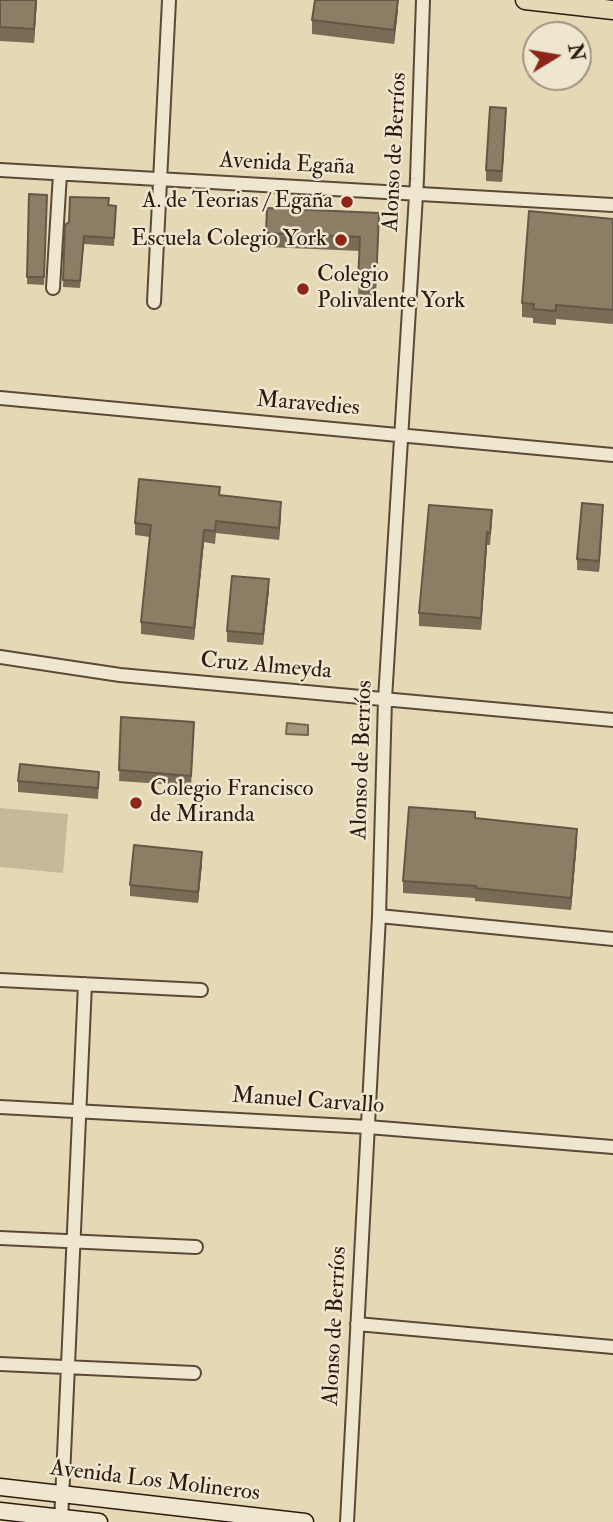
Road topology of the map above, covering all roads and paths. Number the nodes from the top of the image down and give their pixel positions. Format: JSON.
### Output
{"nodes":[{"id":1,"x":169,"y":0,"type":"edge"},
{"id":2,"x":423,"y":0,"type":"edge"},
{"id":3,"x":525,"y":0,"type":"edge"},
{"id":4,"x":613,"y":10,"type":"edge"},
{"id":5,"x":0,"y":170,"type":"edge"},
{"id":6,"x":60,"y":173,"type":"junction"},
{"id":7,"x":159,"y":179,"type":"junction"},
{"id":8,"x":416,"y":193,"type":"junction"},
{"id":9,"x":613,"y":205,"type":"edge"},
{"id":10,"x":53,"y":288,"type":"dead end"},
{"id":11,"x":154,"y":302,"type":"dead end"},
{"id":12,"x":0,"y":398,"type":"edge"},
{"id":13,"x":402,"y":434,"type":"junction"},
{"id":14,"x":613,"y":455,"type":"edge"},
{"id":15,"x":0,"y":657,"type":"edge"},
{"id":16,"x":386,"y":699,"type":"junction"},
{"id":17,"x":613,"y":720,"type":"edge"},
{"id":18,"x":379,"y":916,"type":"junction"},
{"id":19,"x":613,"y":939,"type":"edge"},
{"id":20,"x":0,"y":980,"type":"edge"},
{"id":21,"x":85,"y":984,"type":"junction"},
{"id":22,"x":201,"y":990,"type":"dead end"},
{"id":23,"x":0,"y":1107,"type":"edge"},
{"id":24,"x":80,"y":1110,"type":"junction"},
{"id":25,"x":368,"y":1127,"type":"junction"},
{"id":26,"x":613,"y":1147,"type":"edge"},
{"id":27,"x":0,"y":1238,"type":"edge"},
{"id":28,"x":75,"y":1242,"type":"junction"},
{"id":29,"x":196,"y":1247,"type":"dead end"},
{"id":30,"x":358,"y":1324,"type":"junction"},
{"id":31,"x":613,"y":1347,"type":"edge"},
{"id":32,"x":0,"y":1364,"type":"edge"},
{"id":33,"x":69,"y":1367,"type":"junction"},
{"id":34,"x":194,"y":1373,"type":"dead end"},
{"id":35,"x":0,"y":1487,"type":"edge"},
{"id":36,"x":62,"y":1494,"type":"junction"},
{"id":37,"x":0,"y":1511,"type":"edge"},
{"id":38,"x":61,"y":1520,"type":"edge"},
{"id":39,"x":99,"y":1522,"type":"edge"},
{"id":40,"x":305,"y":1522,"type":"edge"},
{"id":41,"x":347,"y":1522,"type":"edge"}],
"edges":[{"from":1,"to":7,"type":"street"},
{"from":2,"to":8,"type":"street","name":"Alonso de Berríos"},
{"from":3,"to":4,"type":"main road"},
{"from":5,"to":6,"type":"street","name":"Avenida Egaña"},
{"from":6,"to":7,"type":"street","name":"Avenida Egaña"},
{"from":6,"to":10,"type":"street"},
{"from":7,"to":8,"type":"street","name":"Avenida Egaña"},
{"from":7,"to":11,"type":"street"},
{"from":8,"to":9,"type":"street","name":"Avenida Egaña"},
{"from":8,"to":13,"type":"street","name":"Alonso de Berríos"},
{"from":12,"to":13,"type":"street","name":"Maravedies"},
{"from":13,"to":14,"type":"street","name":"Maravedies"},
{"from":13,"to":16,"type":"street","name":"Alonso de Berríos"},
{"from":15,"to":16,"type":"street","name":"Cruz Almeyda"},
{"from":16,"to":17,"type":"street","name":"Cruz Almeyda"},
{"from":16,"to":18,"type":"street","name":"Alonso de Berríos"},
{"from":18,"to":19,"type":"street"},
{"from":18,"to":25,"type":"street","name":"Alonso de Berríos"},
{"from":20,"to":21,"type":"street"},
{"from":21,"to":22,"type":"street"},
{"from":21,"to":24,"type":"street"},
{"from":23,"to":24,"type":"street","name":"Manuel Carvallo"},
{"from":24,"to":25,"type":"street","name":"Manuel Carvallo"},
{"from":24,"to":28,"type":"street"},
{"from":25,"to":26,"type":"street","name":"Manuel Carvallo"},
{"from":25,"to":30,"type":"street","name":"Alonso de Berríos"},
{"from":27,"to":28,"type":"street"},
{"from":28,"to":29,"type":"street"},
{"from":28,"to":33,"type":"street"},
{"from":30,"to":31,"type":"street"},
{"from":30,"to":41,"type":"street","name":"Alonso de Berríos"},
{"from":32,"to":33,"type":"street"},
{"from":33,"to":34,"type":"street"},
{"from":33,"to":36,"type":"street"},
{"from":35,"to":36,"type":"street","name":"Avenida Los Molineros"},
{"from":36,"to":38,"type":"street"},
{"from":36,"to":40,"type":"street","name":"Avenida Los Molineros"},
{"from":37,"to":38,"type":"street","name":"Avenida Los Molineros"},
{"from":38,"to":39,"type":"street","name":"Avenida Los Molineros"}]}
